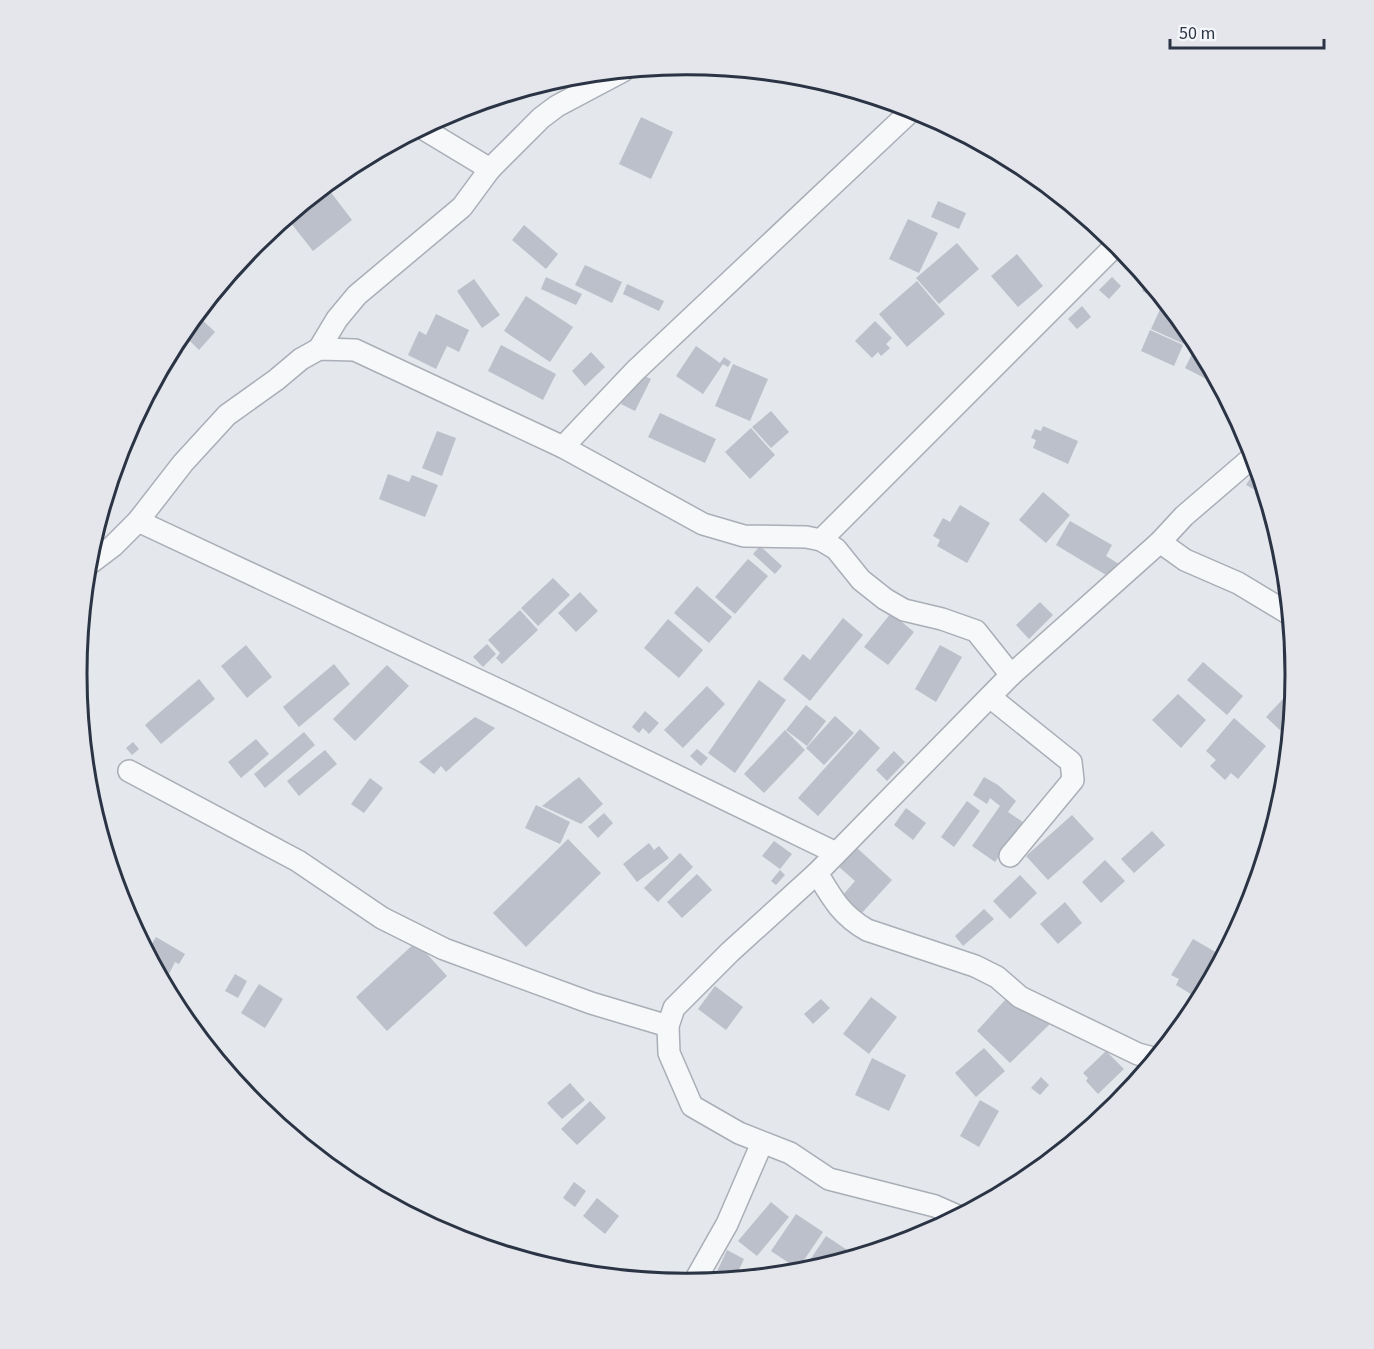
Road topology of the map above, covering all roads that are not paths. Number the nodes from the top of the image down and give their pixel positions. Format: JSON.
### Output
{"nodes":[{"id":1,"x":605,"y":81,"type":"edge"},
{"id":2,"x":905,"y":117,"type":"edge"},
{"id":3,"x":430,"y":133,"type":"edge"},
{"id":4,"x":490,"y":170,"type":"junction"},
{"id":5,"x":1110,"y":251,"type":"edge"},
{"id":6,"x":319,"y":349,"type":"junction"},
{"id":7,"x":563,"y":447,"type":"junction"},
{"id":8,"x":1247,"y":462,"type":"edge"},
{"id":9,"x":138,"y":521,"type":"junction"},
{"id":10,"x":821,"y":540,"type":"junction"},
{"id":11,"x":1160,"y":542,"type":"junction"},
{"id":12,"x":99,"y":556,"type":"edge"},
{"id":13,"x":1282,"y":610,"type":"edge"},
{"id":14,"x":1011,"y":675,"type":"junction"},
{"id":15,"x":990,"y":697,"type":"junction"},
{"id":16,"x":129,"y":771,"type":"dead end"},
{"id":17,"x":836,"y":853,"type":"junction"},
{"id":18,"x":1010,"y":856,"type":"dead end"},
{"id":19,"x":817,"y":873,"type":"junction"},
{"id":20,"x":668,"y":1026,"type":"junction"},
{"id":21,"x":1149,"y":1057,"type":"edge"},
{"id":22,"x":762,"y":1143,"type":"junction"},
{"id":23,"x":950,"y":1213,"type":"edge"},
{"id":24,"x":699,"y":1274,"type":"edge"}],
"edges":[{"from":1,"to":4,"type":"street"},
{"from":2,"to":7,"type":"street"},
{"from":3,"to":4,"type":"street"},
{"from":4,"to":6,"type":"street"},
{"from":5,"to":10,"type":"street"},
{"from":6,"to":7,"type":"street"},
{"from":6,"to":9,"type":"street"},
{"from":7,"to":10,"type":"street"},
{"from":8,"to":11,"type":"street"},
{"from":9,"to":12,"type":"street"},
{"from":9,"to":17,"type":"street"},
{"from":10,"to":14,"type":"street"},
{"from":11,"to":13,"type":"street"},
{"from":11,"to":14,"type":"street"},
{"from":14,"to":15,"type":"street"},
{"from":15,"to":17,"type":"street"},
{"from":15,"to":18,"type":"street"},
{"from":16,"to":20,"type":"street"},
{"from":17,"to":19,"type":"street"},
{"from":19,"to":20,"type":"street"},
{"from":19,"to":21,"type":"street"},
{"from":20,"to":22,"type":"street"},
{"from":22,"to":23,"type":"street"},
{"from":22,"to":24,"type":"street"}]}
